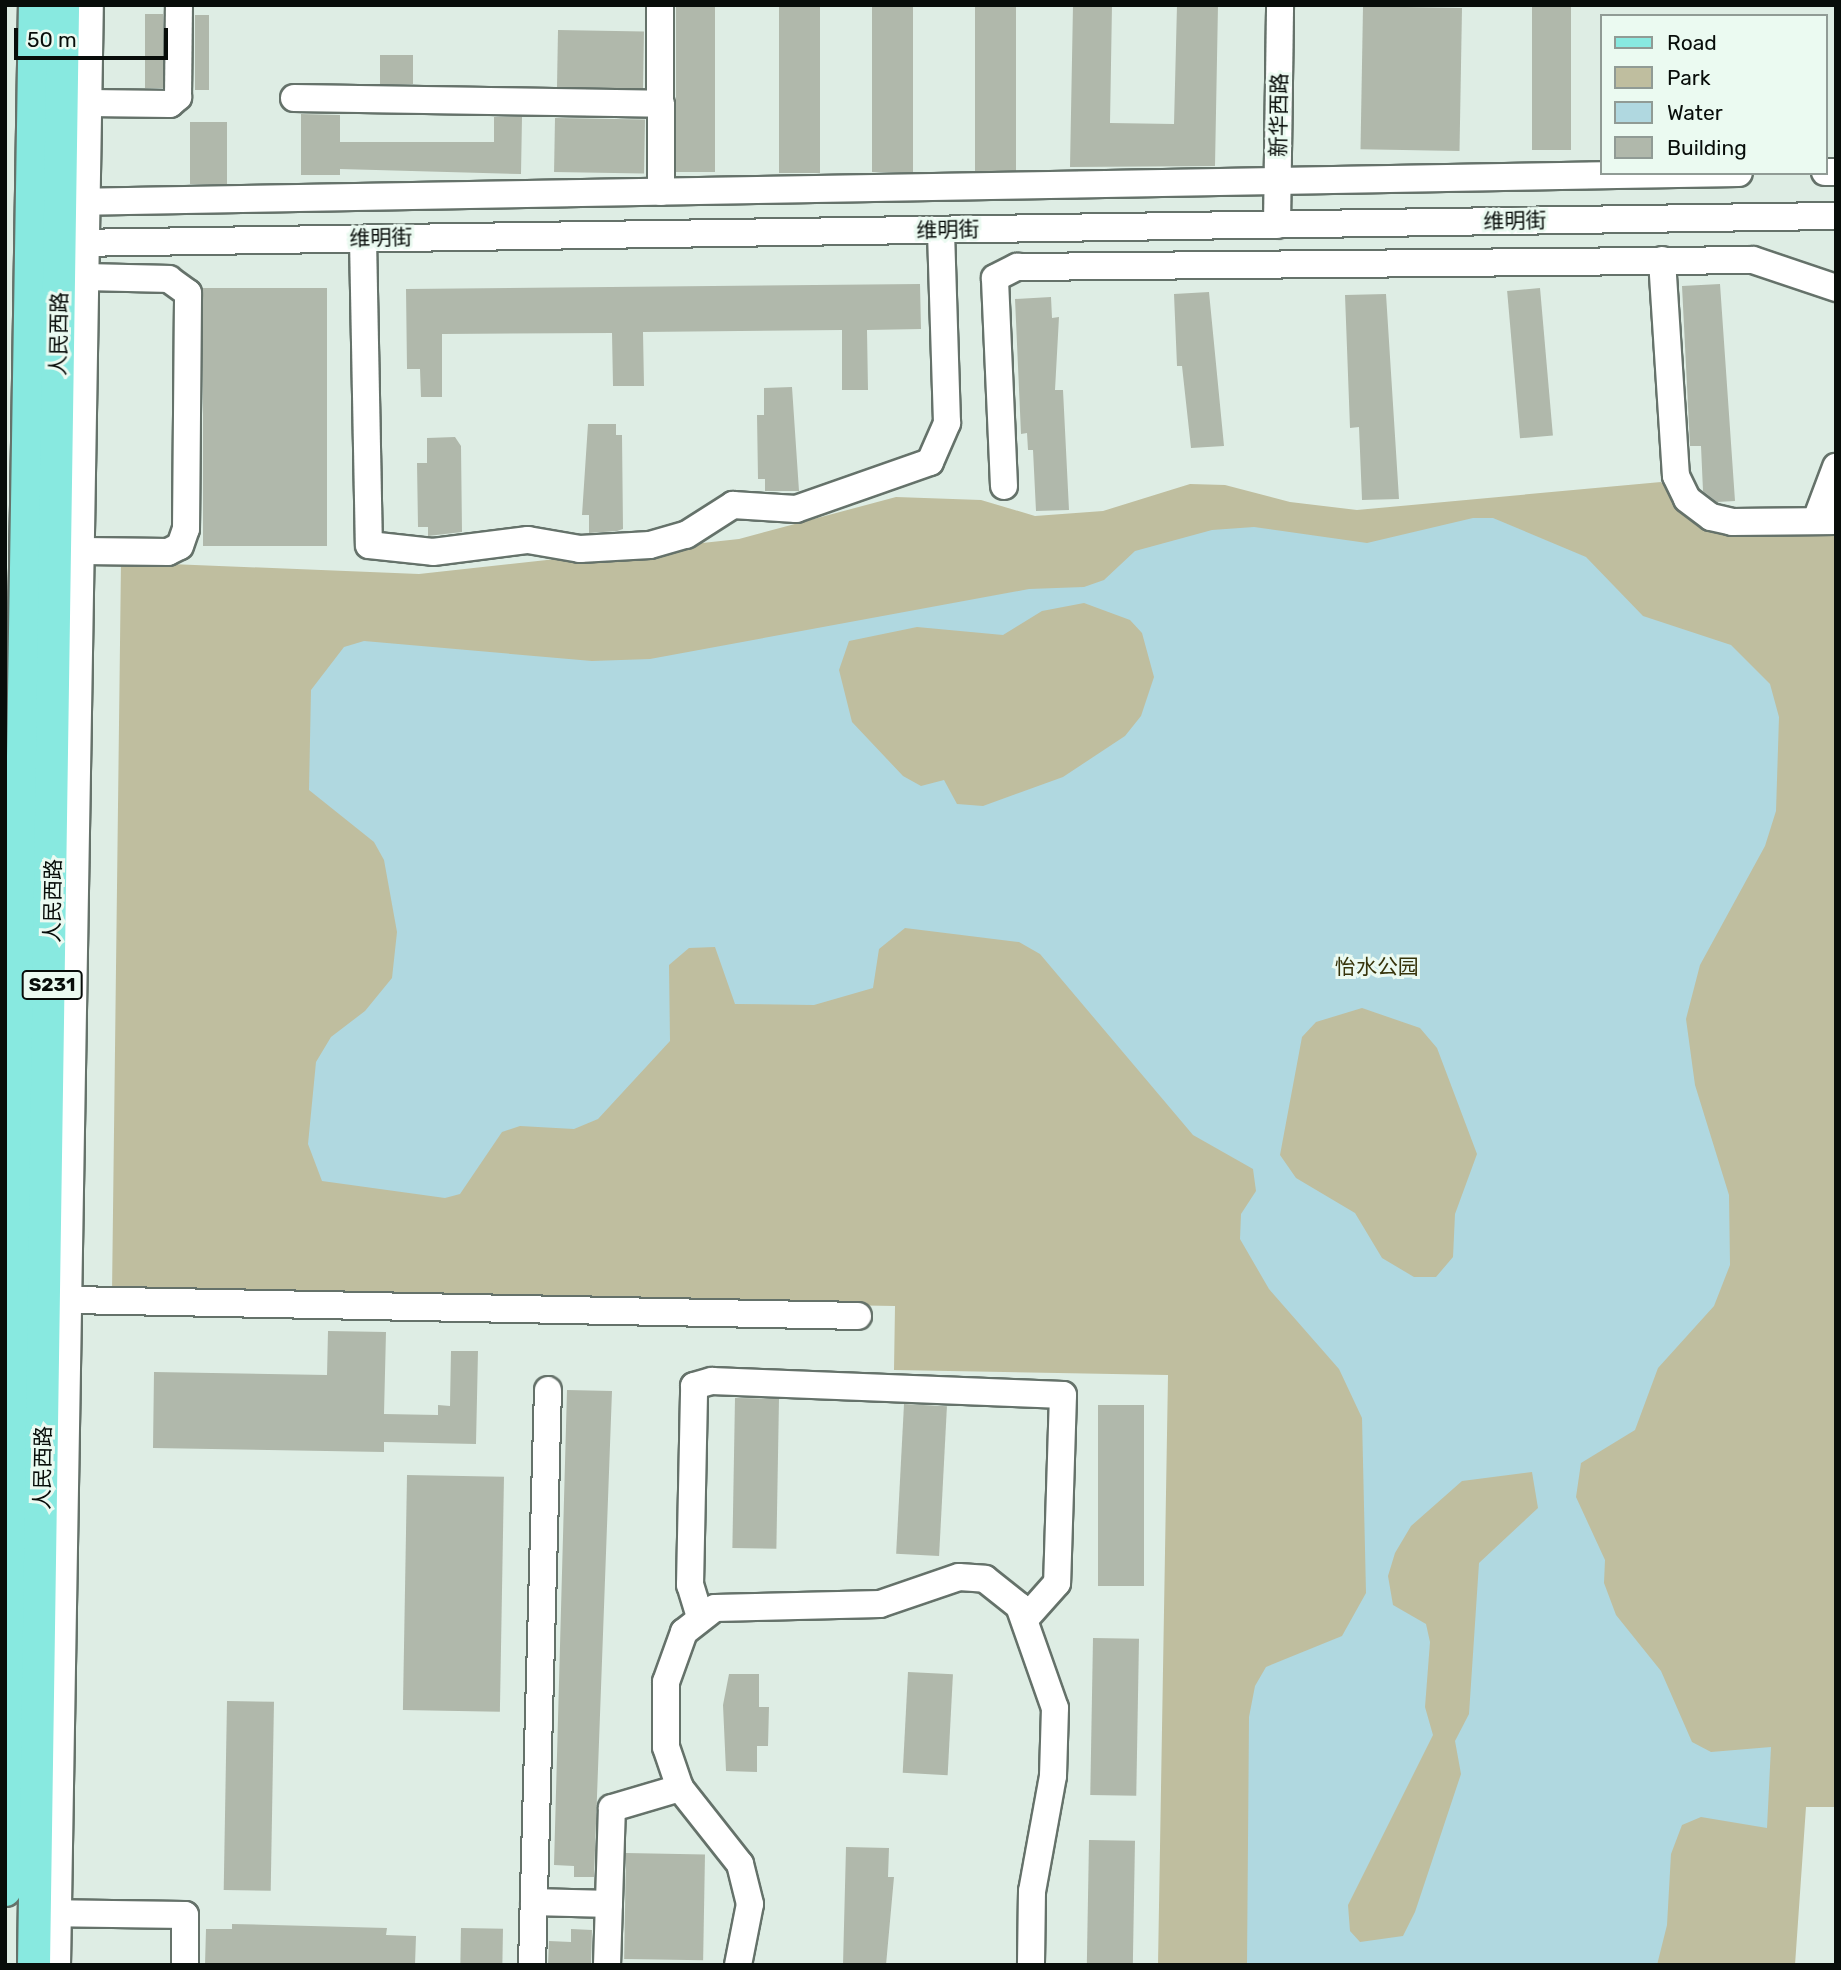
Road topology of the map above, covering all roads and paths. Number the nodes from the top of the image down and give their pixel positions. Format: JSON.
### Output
{"nodes":[{"id":1,"x":35,"y":5,"type":"edge"},
{"id":2,"x":63,"y":5,"type":"edge"},
{"id":3,"x":90,"y":5,"type":"edge"},
{"id":4,"x":179,"y":5,"type":"edge"},
{"id":5,"x":660,"y":5,"type":"edge"},
{"id":6,"x":1280,"y":5,"type":"edge"},
{"id":7,"x":294,"y":97,"type":"dead end"},
{"id":8,"x":89,"y":103,"type":"junction"},
{"id":9,"x":661,"y":104,"type":"junction"},
{"id":10,"x":1623,"y":175,"type":"edge"},
{"id":11,"x":1278,"y":181,"type":"junction"},
{"id":12,"x":661,"y":192,"type":"junction"},
{"id":13,"x":75,"y":202,"type":"junction"},
{"id":14,"x":1836,"y":216,"type":"edge"},
{"id":15,"x":1277,"y":225,"type":"junction"},
{"id":16,"x":941,"y":230,"type":"junction"},
{"id":17,"x":363,"y":239,"type":"junction"},
{"id":18,"x":74,"y":243,"type":"junction"},
{"id":19,"x":1662,"y":260,"type":"junction"},
{"id":20,"x":88,"y":277,"type":"junction"},
{"id":21,"x":1836,"y":288,"type":"edge"},
{"id":22,"x":1836,"y":467,"type":"edge"},
{"id":23,"x":1004,"y":486,"type":"dead end"},
{"id":24,"x":1826,"y":520,"type":"edge"},
{"id":25,"x":83,"y":551,"type":"junction"},
{"id":26,"x":71,"y":1300,"type":"junction"},
{"id":27,"x":11,"y":1309,"type":"edge"},
{"id":28,"x":858,"y":1316,"type":"dead end"},
{"id":29,"x":548,"y":1390,"type":"dead end"},
{"id":30,"x":700,"y":1617,"type":"junction"},
{"id":31,"x":1026,"y":1619,"type":"junction"},
{"id":32,"x":6,"y":1778,"type":"edge"},
{"id":33,"x":680,"y":1788,"type":"junction"},
{"id":34,"x":5,"y":1882,"type":"edge"},
{"id":35,"x":5,"y":1890,"type":"edge"},
{"id":36,"x":534,"y":1902,"type":"junction"},
{"id":37,"x":609,"y":1904,"type":"junction"},
{"id":38,"x":35,"y":1913,"type":"junction"},
{"id":39,"x":34,"y":1965,"type":"edge"},
{"id":40,"x":57,"y":1965,"type":"edge"},
{"id":41,"x":185,"y":1965,"type":"edge"},
{"id":42,"x":532,"y":1965,"type":"edge"},
{"id":43,"x":607,"y":1965,"type":"edge"},
{"id":44,"x":738,"y":1965,"type":"edge"},
{"id":45,"x":1031,"y":1965,"type":"edge"}],
"edges":[{"from":1,"to":27,"type":"main road","name":"人民西路","number":"S231"},
{"from":2,"to":13,"type":"main road","name":"人民西路","number":"S231"},
{"from":3,"to":8,"type":"street"},
{"from":4,"to":8,"type":"street"},
{"from":5,"to":9,"type":"street"},
{"from":6,"to":11,"type":"street","name":"新华西路"},
{"from":7,"to":9,"type":"street"},
{"from":8,"to":13,"type":"street"},
{"from":9,"to":12,"type":"street"},
{"from":10,"to":11,"type":"street","name":"维明街"},
{"from":11,"to":12,"type":"street","name":"维明街"},
{"from":11,"to":15,"type":"street","name":"新华西路"},
{"from":12,"to":13,"type":"street","name":"维明街"},
{"from":13,"to":18,"type":"main road","name":"人民西路","number":"S231"},
{"from":14,"to":15,"type":"street","name":"维明街"},
{"from":15,"to":16,"type":"street","name":"维明街"},
{"from":16,"to":17,"type":"street","name":"维明街"},
{"from":16,"to":17,"type":"street"},
{"from":17,"to":18,"type":"street","name":"维明街"},
{"from":18,"to":20,"type":"street"},
{"from":18,"to":38,"type":"main road","name":"人民西路","number":"S231"},
{"from":19,"to":21,"type":"street"},
{"from":19,"to":23,"type":"street"},
{"from":19,"to":24,"type":"street"},
{"from":20,"to":25,"type":"street"},
{"from":20,"to":25,"type":"street"},
{"from":22,"to":24,"type":"street"},
{"from":25,"to":26,"type":"street"},
{"from":26,"to":28,"type":"street"},
{"from":26,"to":40,"type":"street"},
{"from":27,"to":32,"type":"main road","name":"人民西路","number":"S231"},
{"from":29,"to":36,"type":"street"},
{"from":30,"to":31,"type":"street"},
{"from":30,"to":31,"type":"street"},
{"from":30,"to":33,"type":"street"},
{"from":31,"to":45,"type":"street"},
{"from":32,"to":34,"type":"main road","name":"人民西路","number":"S231"},
{"from":33,"to":37,"type":"street"},
{"from":33,"to":44,"type":"street"},
{"from":34,"to":35,"type":"main road","name":"人民西路","number":"S231"},
{"from":36,"to":37,"type":"street"},
{"from":36,"to":42,"type":"street"},
{"from":37,"to":43,"type":"street"},
{"from":38,"to":39,"type":"main road","name":"人民西路","number":"S231"},
{"from":38,"to":41,"type":"street"}]}
